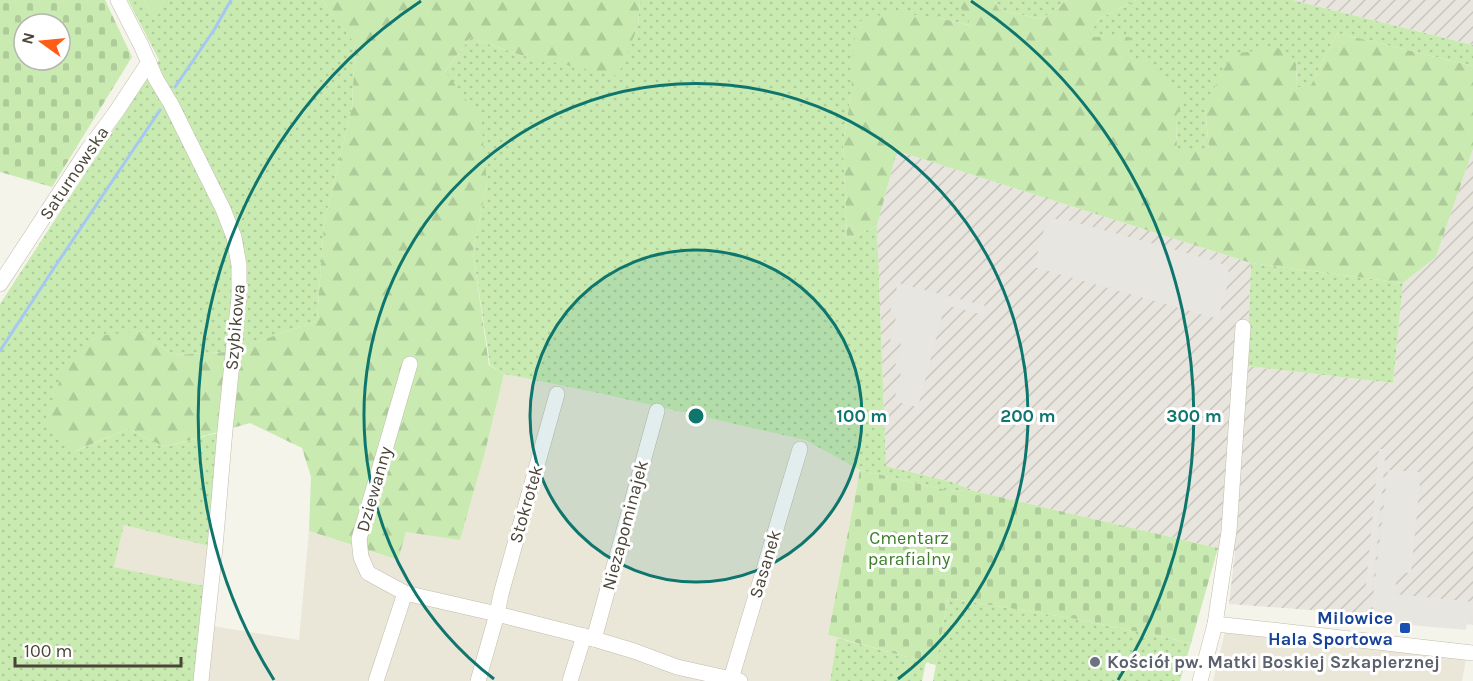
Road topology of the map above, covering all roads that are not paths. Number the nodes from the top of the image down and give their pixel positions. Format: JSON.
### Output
{"nodes":[{"id":1,"x":118,"y":0,"type":"edge"},
{"id":2,"x":149,"y":62,"type":"junction"},
{"id":3,"x":0,"y":284,"type":"edge"},
{"id":4,"x":1244,"y":327,"type":"dead end"},
{"id":5,"x":410,"y":364,"type":"dead end"},
{"id":6,"x":557,"y":394,"type":"dead end"},
{"id":7,"x":657,"y":411,"type":"dead end"},
{"id":8,"x":800,"y":449,"type":"dead end"},
{"id":9,"x":405,"y":592,"type":"junction"},
{"id":10,"x":497,"y":614,"type":"junction"},
{"id":11,"x":1215,"y":624,"type":"junction"},
{"id":12,"x":589,"y":638,"type":"junction"},
{"id":13,"x":1473,"y":653,"type":"edge"},
{"id":14,"x":675,"y":674,"type":"edge"},
{"id":15,"x":736,"y":680,"type":"edge"},
{"id":16,"x":201,"y":681,"type":"edge"},
{"id":17,"x":376,"y":681,"type":"edge"},
{"id":18,"x":478,"y":681,"type":"edge"},
{"id":19,"x":570,"y":681,"type":"edge"},
{"id":20,"x":1200,"y":681,"type":"edge"}],
"edges":[{"from":1,"to":2,"type":"street","name":"Szybikowa"},
{"from":2,"to":3,"type":"street","name":"Saturnowska"},
{"from":2,"to":16,"type":"street","name":"Szybikowa"},
{"from":4,"to":11,"type":"street"},
{"from":5,"to":9,"type":"street","name":"Dziewanny"},
{"from":6,"to":10,"type":"street","name":"Stokrotek"},
{"from":7,"to":12,"type":"street","name":"Niezapominajek"},
{"from":8,"to":15,"type":"street","name":"Sasanek"},
{"from":9,"to":10,"type":"street","name":"Dziewanny"},
{"from":9,"to":17,"type":"street"},
{"from":10,"to":12,"type":"street","name":"Dziewanny"},
{"from":10,"to":18,"type":"street","name":"Stokrotek"},
{"from":11,"to":13,"type":"street"},
{"from":11,"to":20,"type":"street"},
{"from":12,"to":14,"type":"street","name":"Dziewanny"},
{"from":12,"to":19,"type":"street","name":"Niezapominajek"},
{"from":14,"to":15,"type":"street","name":"Dziewanny"}]}
